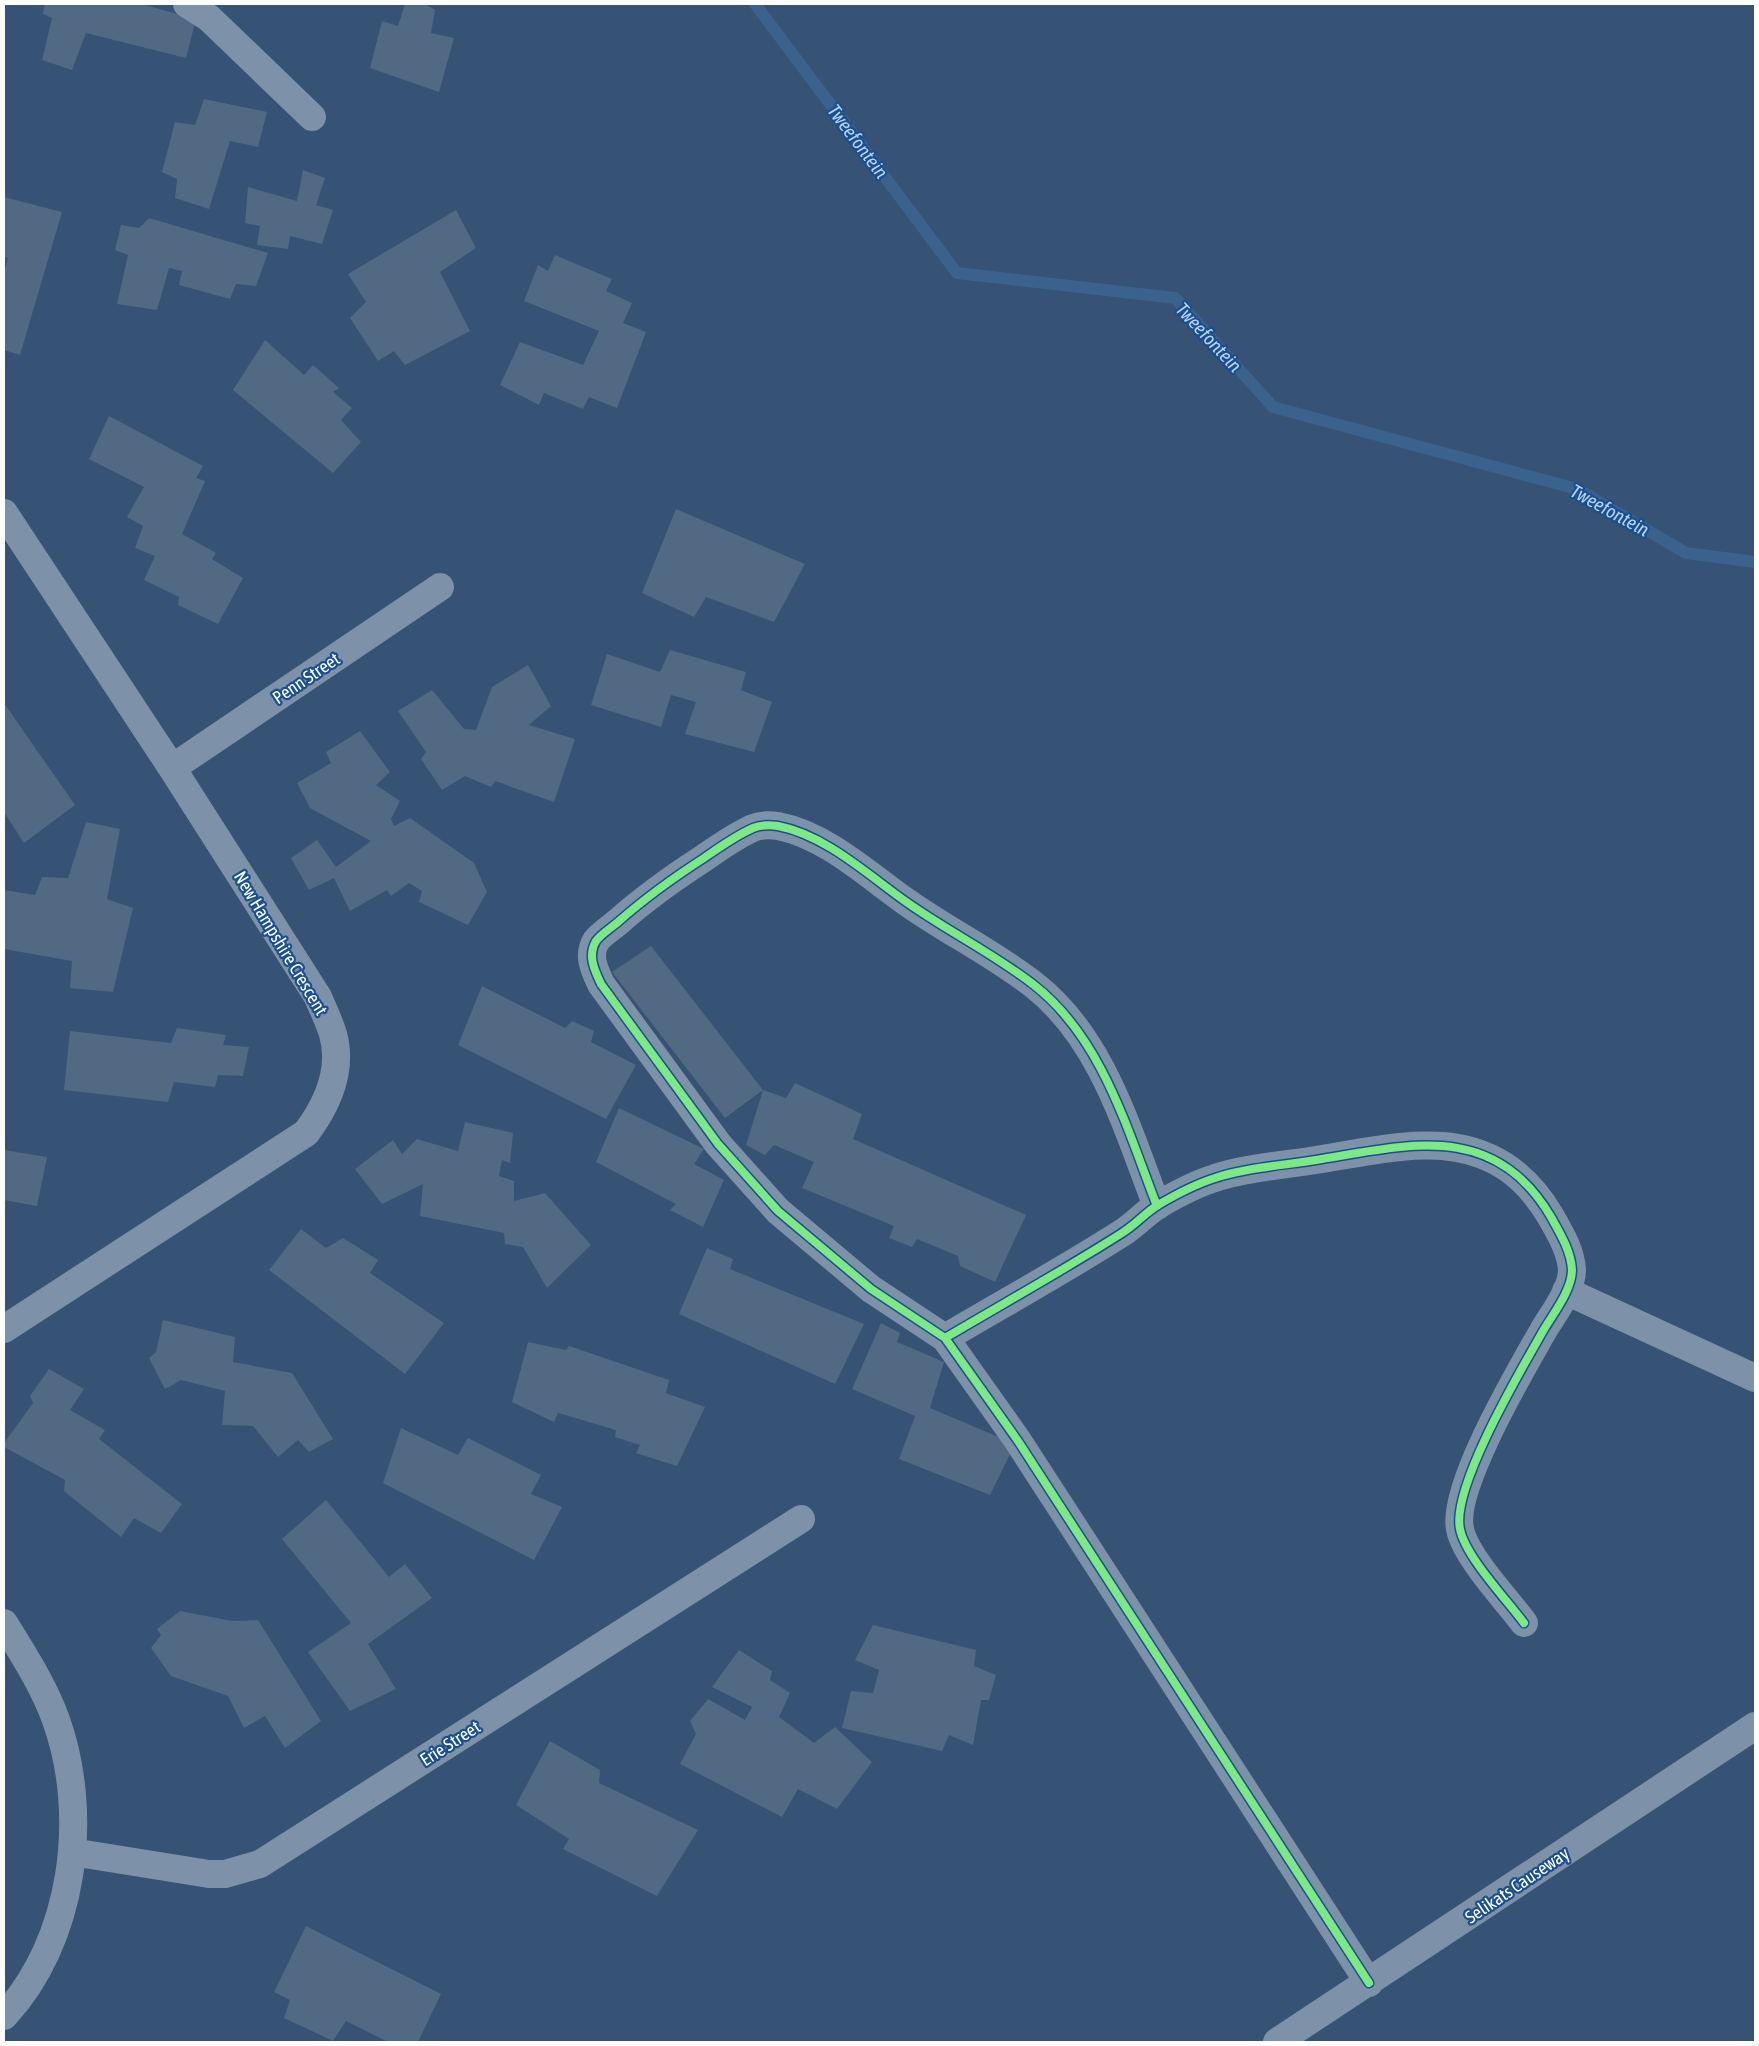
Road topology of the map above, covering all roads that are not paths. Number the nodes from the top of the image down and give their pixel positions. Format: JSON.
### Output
{"nodes":[{"id":1,"x":187,"y":4,"type":"edge"},
{"id":2,"x":312,"y":117,"type":"dead end"},
{"id":3,"x":4,"y":513,"type":"edge"},
{"id":4,"x":440,"y":587,"type":"dead end"},
{"id":5,"x":172,"y":768,"type":"junction"},
{"id":6,"x":1157,"y":1206,"type":"junction"},
{"id":7,"x":1566,"y":1291,"type":"junction"},
{"id":8,"x":4,"y":1329,"type":"edge"},
{"id":9,"x":945,"y":1338,"type":"junction"},
{"id":10,"x":1755,"y":1378,"type":"edge"},
{"id":11,"x":801,"y":1519,"type":"dead end"},
{"id":12,"x":4,"y":1623,"type":"edge"},
{"id":13,"x":1524,"y":1623,"type":"dead end"},
{"id":14,"x":1755,"y":1726,"type":"edge"},
{"id":15,"x":72,"y":1852,"type":"junction"},
{"id":16,"x":1369,"y":1983,"type":"junction"},
{"id":17,"x":4,"y":2016,"type":"edge"},
{"id":18,"x":1277,"y":2042,"type":"edge"}],
"edges":[{"from":1,"to":2,"type":"street"},
{"from":3,"to":5,"type":"street","name":"New Hampshire Crescent"},
{"from":4,"to":5,"type":"street","name":"Penn Street"},
{"from":5,"to":8,"type":"street","name":"New Hampshire Crescent"},
{"from":6,"to":7,"type":"street"},
{"from":6,"to":9,"type":"street"},
{"from":6,"to":9,"type":"street"},
{"from":7,"to":10,"type":"street"},
{"from":7,"to":13,"type":"street"},
{"from":9,"to":16,"type":"street"},
{"from":11,"to":15,"type":"street","name":"Erie Street"},
{"from":12,"to":15,"type":"street"},
{"from":14,"to":16,"type":"street","name":"Selikats Causeway"},
{"from":15,"to":17,"type":"street"},
{"from":16,"to":18,"type":"street","name":"Selikats Causeway"}]}
